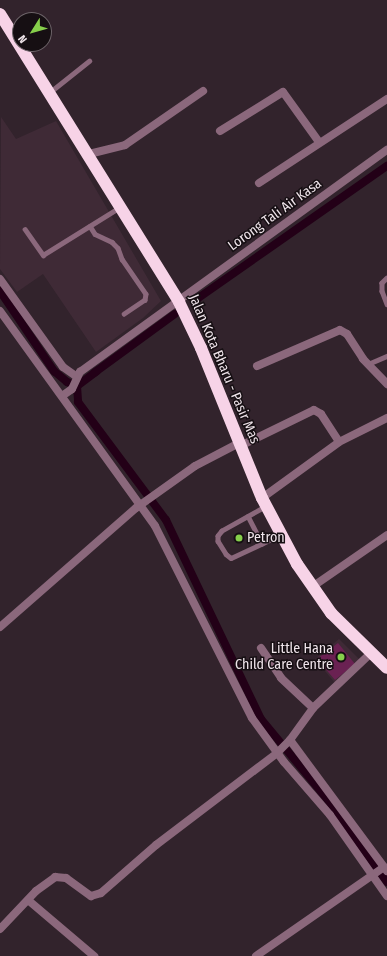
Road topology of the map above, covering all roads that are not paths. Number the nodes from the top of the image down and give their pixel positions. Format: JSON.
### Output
{"nodes":[{"id":1,"x":0,"y":14,"type":"edge"},
{"id":2,"x":88,"y":61,"type":"dead end"},
{"id":3,"x":203,"y":91,"type":"dead end"},
{"id":4,"x":50,"y":92,"type":"junction"},
{"id":5,"x":387,"y":99,"type":"edge"},
{"id":6,"x":220,"y":131,"type":"dead end"},
{"id":7,"x":319,"y":142,"type":"junction"},
{"id":8,"x":387,"y":150,"type":"edge"},
{"id":9,"x":89,"y":154,"type":"junction"},
{"id":10,"x":259,"y":183,"type":"dead end"},
{"id":11,"x":122,"y":206,"type":"junction"},
{"id":12,"x":90,"y":226,"type":"junction"},
{"id":13,"x":25,"y":229,"type":"dead end"},
{"id":14,"x":387,"y":278,"type":"edge"},
{"id":15,"x":0,"y":279,"type":"edge"},
{"id":16,"x":179,"y":302,"type":"junction"},
{"id":17,"x":387,"y":304,"type":"edge"},
{"id":18,"x":0,"y":311,"type":"edge"},
{"id":19,"x":124,"y":314,"type":"dead end"},
{"id":20,"x":387,"y":356,"type":"edge"},
{"id":21,"x":368,"y":364,"type":"junction"},
{"id":22,"x":257,"y":366,"type":"dead end"},
{"id":23,"x":76,"y":376,"type":"junction"},
{"id":24,"x":387,"y":384,"type":"edge"},
{"id":25,"x":67,"y":393,"type":"junction"},
{"id":26,"x":387,"y":418,"type":"edge"},
{"id":27,"x":339,"y":442,"type":"junction"},
{"id":28,"x":240,"y":444,"type":"junction"},
{"id":29,"x":265,"y":502,"type":"junction"},
{"id":30,"x":144,"y":504,"type":"junction"},
{"id":31,"x":248,"y":516,"type":"junction"},
{"id":32,"x":281,"y":535,"type":"junction"},
{"id":33,"x":387,"y":535,"type":"edge"},
{"id":34,"x":262,"y":544,"type":"junction"},
{"id":35,"x":312,"y":587,"type":"junction"},
{"id":36,"x":0,"y":627,"type":"edge"},
{"id":37,"x":262,"y":648,"type":"dead end"},
{"id":38,"x":370,"y":654,"type":"junction"},
{"id":39,"x":387,"y":668,"type":"edge"},
{"id":40,"x":313,"y":708,"type":"junction"},
{"id":41,"x":289,"y":741,"type":"junction"},
{"id":42,"x":279,"y":751,"type":"junction"},
{"id":43,"x":384,"y":868,"type":"edge"},
{"id":44,"x":374,"y":875,"type":"junction"},
{"id":45,"x":387,"y":896,"type":"edge"},
{"id":46,"x":28,"y":900,"type":"junction"},
{"id":47,"x":0,"y":929,"type":"edge"},
{"id":48,"x":94,"y":956,"type":"edge"},
{"id":49,"x":256,"y":956,"type":"edge"}],
"edges":[{"from":1,"to":4,"type":"highway","name":"Jalan Kota Bharu - Pasir Mas"},
{"from":2,"to":4,"type":"lane"},
{"from":3,"to":9,"type":"street"},
{"from":4,"to":9,"type":"highway","name":"Jalan Kota Bharu - Pasir Mas"},
{"from":5,"to":7,"type":"street"},
{"from":6,"to":7,"type":"street"},
{"from":7,"to":10,"type":"street"},
{"from":8,"to":16,"type":"street","name":"Lorong Tali Air Kasa"},
{"from":9,"to":11,"type":"highway","name":"Jalan Kota Bharu - Pasir Mas"},
{"from":11,"to":12,"type":"lane"},
{"from":11,"to":16,"type":"highway","name":"Jalan Kota Bharu - Pasir Mas"},
{"from":12,"to":13,"type":"lane"},
{"from":12,"to":19,"type":"lane"},
{"from":14,"to":17,"type":"lane"},
{"from":15,"to":23,"type":"street"},
{"from":16,"to":23,"type":"street","name":"Lorong Tali Air Kasa"},
{"from":16,"to":28,"type":"highway","name":"Jalan Kota Bharu - Pasir Mas"},
{"from":18,"to":25,"type":"street"},
{"from":20,"to":21,"type":"lane"},
{"from":21,"to":22,"type":"street"},
{"from":21,"to":24,"type":"street"},
{"from":23,"to":25,"type":"street"},
{"from":25,"to":30,"type":"street"},
{"from":26,"to":27,"type":"street"},
{"from":27,"to":28,"type":"street"},
{"from":27,"to":29,"type":"street"},
{"from":28,"to":29,"type":"highway","name":"Jalan Kota Bharu - Pasir Mas"},
{"from":28,"to":30,"type":"street"},
{"from":29,"to":31,"type":"lane"},
{"from":29,"to":32,"type":"highway","name":"Jalan Kota Bharu - Pasir Mas"},
{"from":30,"to":36,"type":"street"},
{"from":30,"to":42,"type":"street"},
{"from":31,"to":34,"type":"lane"},
{"from":31,"to":34,"type":"lane"},
{"from":32,"to":34,"type":"lane"},
{"from":32,"to":35,"type":"highway","name":"Jalan Kota Bharu - Pasir Mas"},
{"from":33,"to":35,"type":"street"},
{"from":35,"to":38,"type":"highway","name":"Jalan Kota Bharu - Pasir Mas"},
{"from":37,"to":40,"type":"street"},
{"from":38,"to":39,"type":"highway","name":"Jalan Kota Bharu - Pasir Mas"},
{"from":38,"to":40,"type":"street"},
{"from":40,"to":41,"type":"street"},
{"from":41,"to":42,"type":"street"},
{"from":41,"to":43,"type":"street"},
{"from":42,"to":44,"type":"street"},
{"from":42,"to":46,"type":"street"},
{"from":43,"to":44,"type":"street"},
{"from":44,"to":45,"type":"street"},
{"from":44,"to":49,"type":"street"},
{"from":46,"to":47,"type":"street"},
{"from":46,"to":48,"type":"street"}]}
